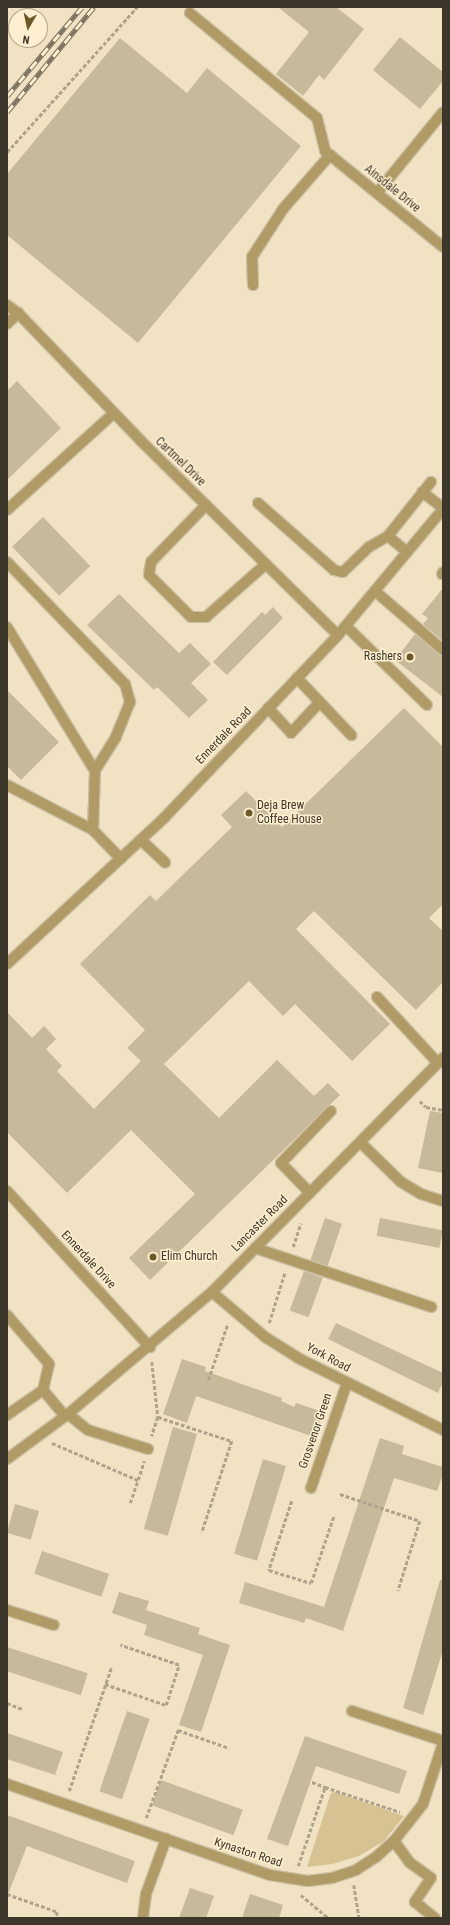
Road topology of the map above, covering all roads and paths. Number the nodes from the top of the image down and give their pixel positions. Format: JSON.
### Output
{"nodes":[{"id":1,"x":137,"y":7,"type":"edge"},
{"id":2,"x":190,"y":13,"type":"dead end"},
{"id":3,"x":443,"y":112,"type":"edge"},
{"id":4,"x":7,"y":152,"type":"edge"},
{"id":5,"x":328,"y":153,"type":"junction"},
{"id":6,"x":377,"y":193,"type":"junction"},
{"id":7,"x":443,"y":247,"type":"edge"},
{"id":8,"x":253,"y":285,"type":"dead end"},
{"id":9,"x":7,"y":305,"type":"edge"},
{"id":10,"x":18,"y":313,"type":"junction"},
{"id":11,"x":7,"y":324,"type":"edge"},
{"id":12,"x":114,"y":413,"type":"junction"},
{"id":13,"x":431,"y":482,"type":"dead end"},
{"id":14,"x":422,"y":492,"type":"junction"},
{"id":15,"x":258,"y":503,"type":"dead end"},
{"id":16,"x":206,"y":505,"type":"junction"},
{"id":17,"x":443,"y":509,"type":"edge"},
{"id":18,"x":7,"y":510,"type":"edge"},
{"id":19,"x":388,"y":536,"type":"junction"},
{"id":20,"x":407,"y":552,"type":"junction"},
{"id":21,"x":7,"y":562,"type":"edge"},
{"id":22,"x":266,"y":564,"type":"junction"},
{"id":23,"x":374,"y":591,"type":"junction"},
{"id":24,"x":346,"y":626,"type":"junction"},
{"id":25,"x":7,"y":627,"type":"edge"},
{"id":26,"x":338,"y":635,"type":"junction"},
{"id":27,"x":443,"y":650,"type":"edge"},
{"id":28,"x":297,"y":678,"type":"junction"},
{"id":29,"x":319,"y":702,"type":"junction"},
{"id":30,"x":428,"y":705,"type":"dead end"},
{"id":31,"x":268,"y":708,"type":"junction"},
{"id":32,"x":352,"y":736,"type":"dead end"},
{"id":33,"x":95,"y":771,"type":"junction"},
{"id":34,"x":7,"y":785,"type":"edge"},
{"id":35,"x":93,"y":830,"type":"junction"},
{"id":36,"x":141,"y":840,"type":"junction"},
{"id":37,"x":121,"y":859,"type":"junction"},
{"id":38,"x":166,"y":862,"type":"dead end"},
{"id":39,"x":7,"y":964,"type":"edge"},
{"id":40,"x":377,"y":997,"type":"dead end"},
{"id":41,"x":441,"y":1060,"type":"edge"},
{"id":42,"x":410,"y":1092,"type":"junction"},
{"id":43,"x":443,"y":1110,"type":"edge"},
{"id":44,"x":331,"y":1111,"type":"dead end"},
{"id":45,"x":361,"y":1143,"type":"junction"},
{"id":46,"x":7,"y":1191,"type":"edge"},
{"id":47,"x":310,"y":1193,"type":"junction"},
{"id":48,"x":443,"y":1201,"type":"edge"},
{"id":49,"x":255,"y":1248,"type":"junction"},
{"id":50,"x":212,"y":1292,"type":"junction"},
{"id":51,"x":431,"y":1307,"type":"dead end"},
{"id":52,"x":233,"y":1309,"type":"junction"},
{"id":53,"x":7,"y":1315,"type":"edge"},
{"id":54,"x":150,"y":1347,"type":"junction"},
{"id":55,"x":208,"y":1380,"type":"dead end"},
{"id":56,"x":347,"y":1383,"type":"junction"},
{"id":57,"x":43,"y":1390,"type":"junction"},
{"id":58,"x":7,"y":1415,"type":"edge"},
{"id":59,"x":66,"y":1415,"type":"junction"},
{"id":60,"x":158,"y":1417,"type":"dead end"},
{"id":61,"x":443,"y":1430,"type":"edge"},
{"id":62,"x":148,"y":1449,"type":"dead end"},
{"id":63,"x":7,"y":1459,"type":"edge"},
{"id":64,"x":138,"y":1480,"type":"dead end"},
{"id":65,"x":311,"y":1488,"type":"dead end"},
{"id":66,"x":340,"y":1494,"type":"dead end"},
{"id":67,"x":292,"y":1501,"type":"dead end"},
{"id":68,"x":130,"y":1503,"type":"dead end"},
{"id":69,"x":334,"y":1515,"type":"dead end"},
{"id":70,"x":202,"y":1532,"type":"dead end"},
{"id":71,"x":398,"y":1591,"type":"dead end"},
{"id":72,"x":7,"y":1610,"type":"edge"},
{"id":73,"x":54,"y":1624,"type":"dead end"},
{"id":74,"x":120,"y":1645,"type":"dead end"},
{"id":75,"x":111,"y":1668,"type":"dead end"},
{"id":76,"x":105,"y":1684,"type":"junction"},
{"id":77,"x":7,"y":1703,"type":"edge"},
{"id":78,"x":23,"y":1709,"type":"dead end"},
{"id":79,"x":352,"y":1712,"type":"dead end"},
{"id":80,"x":443,"y":1742,"type":"edge"},
{"id":81,"x":229,"y":1748,"type":"dead end"},
{"id":82,"x":312,"y":1782,"type":"dead end"},
{"id":83,"x":7,"y":1784,"type":"edge"},
{"id":84,"x":325,"y":1787,"type":"junction"},
{"id":85,"x":64,"y":1804,"type":"junction"},
{"id":86,"x":414,"y":1817,"type":"junction"},
{"id":87,"x":142,"y":1831,"type":"junction"},
{"id":88,"x":166,"y":1839,"type":"junction"},
{"id":89,"x":394,"y":1841,"type":"junction"},
{"id":90,"x":350,"y":1872,"type":"junction"},
{"id":91,"x":296,"y":1880,"type":"junction"},
{"id":92,"x":7,"y":1894,"type":"edge"},
{"id":93,"x":55,"y":1918,"type":"edge"},
{"id":94,"x":143,"y":1918,"type":"edge"},
{"id":95,"x":328,"y":1918,"type":"edge"},
{"id":96,"x":358,"y":1918,"type":"edge"},
{"id":97,"x":435,"y":1918,"type":"edge"}],
"edges":[{"from":1,"to":4,"type":"path"},
{"from":2,"to":5,"type":"street"},
{"from":3,"to":6,"type":"street"},
{"from":5,"to":6,"type":"street","name":"Ainsdale Drive"},
{"from":5,"to":8,"type":"street"},
{"from":6,"to":7,"type":"street","name":"Ainsdale Drive"},
{"from":9,"to":10,"type":"street","name":"Cartmel Drive"},
{"from":10,"to":11,"type":"street"},
{"from":10,"to":12,"type":"street","name":"Cartmel Drive"},
{"from":12,"to":16,"type":"street","name":"Cartmel Drive"},
{"from":12,"to":18,"type":"street"},
{"from":13,"to":14,"type":"street"},
{"from":14,"to":17,"type":"street"},
{"from":14,"to":19,"type":"street"},
{"from":15,"to":19,"type":"street"},
{"from":16,"to":22,"type":"street","name":"Cartmel Drive"},
{"from":16,"to":22,"type":"street"},
{"from":17,"to":20,"type":"street","name":"Ennerdale Road"},
{"from":19,"to":20,"type":"street"},
{"from":20,"to":23,"type":"street","name":"Ennerdale Road"},
{"from":21,"to":33,"type":"street"},
{"from":22,"to":26,"type":"street","name":"Cartmel Drive"},
{"from":23,"to":24,"type":"street","name":"Ennerdale Road"},
{"from":23,"to":27,"type":"street"},
{"from":24,"to":26,"type":"street","name":"Ennerdale Road"},
{"from":24,"to":30,"type":"street"},
{"from":25,"to":33,"type":"street"},
{"from":26,"to":28,"type":"street","name":"Ennerdale Road"},
{"from":28,"to":29,"type":"street"},
{"from":28,"to":31,"type":"street","name":"Ennerdale Road"},
{"from":29,"to":31,"type":"street"},
{"from":29,"to":32,"type":"street"},
{"from":31,"to":36,"type":"street","name":"Ennerdale Road"},
{"from":33,"to":35,"type":"street"},
{"from":34,"to":35,"type":"street"},
{"from":35,"to":37,"type":"street"},
{"from":36,"to":37,"type":"street","name":"Ennerdale Road"},
{"from":36,"to":38,"type":"street"},
{"from":37,"to":39,"type":"street","name":"Ennerdale Road"},
{"from":40,"to":41,"type":"street"},
{"from":41,"to":42,"type":"street","name":"Lancaster Road"},
{"from":42,"to":43,"type":"path"},
{"from":42,"to":45,"type":"street","name":"Lancaster Road"},
{"from":44,"to":47,"type":"street"},
{"from":45,"to":47,"type":"street","name":"Lancaster Road"},
{"from":45,"to":48,"type":"street"},
{"from":46,"to":54,"type":"street","name":"Ennerdale Drive"},
{"from":47,"to":49,"type":"street","name":"Lancaster Road"},
{"from":49,"to":50,"type":"street","name":"Lancaster Road"},
{"from":49,"to":51,"type":"street"},
{"from":50,"to":52,"type":"street","name":"York Road"},
{"from":50,"to":54,"type":"street","name":"Lancaster Road"},
{"from":52,"to":55,"type":"path"},
{"from":52,"to":56,"type":"street","name":"York Road"},
{"from":53,"to":57,"type":"street"},
{"from":54,"to":59,"type":"street","name":"Lancaster Road"},
{"from":56,"to":61,"type":"street","name":"York Road"},
{"from":56,"to":65,"type":"street","name":"Grosvenor Green"},
{"from":57,"to":58,"type":"street"},
{"from":57,"to":59,"type":"street"},
{"from":59,"to":62,"type":"street"},
{"from":59,"to":63,"type":"street","name":"Lancaster Road"},
{"from":60,"to":70,"type":"path"},
{"from":64,"to":68,"type":"path"},
{"from":66,"to":71,"type":"path"},
{"from":67,"to":69,"type":"path"},
{"from":72,"to":73,"type":"street"},
{"from":74,"to":76,"type":"path"},
{"from":75,"to":76,"type":"path"},
{"from":76,"to":85,"type":"path"},
{"from":77,"to":78,"type":"path"},
{"from":79,"to":80,"type":"street"},
{"from":80,"to":86,"type":"street","name":"Kynaston Road"},
{"from":81,"to":87,"type":"path"},
{"from":82,"to":84,"type":"path"},
{"from":83,"to":85,"type":"street","name":"Kynaston Road"},
{"from":84,"to":86,"type":"path"},
{"from":84,"to":91,"type":"path"},
{"from":85,"to":87,"type":"street","name":"Kynaston Road"},
{"from":86,"to":89,"type":"street","name":"Kynaston Road"},
{"from":87,"to":88,"type":"street","name":"Kynaston Road"},
{"from":88,"to":91,"type":"street","name":"Kynaston Road"},
{"from":88,"to":94,"type":"street"},
{"from":89,"to":90,"type":"street","name":"Kynaston Road"},
{"from":89,"to":97,"type":"street"},
{"from":90,"to":91,"type":"street","name":"Kynaston Road"},
{"from":90,"to":96,"type":"path"},
{"from":91,"to":95,"type":"path"},
{"from":92,"to":93,"type":"path"}]}
